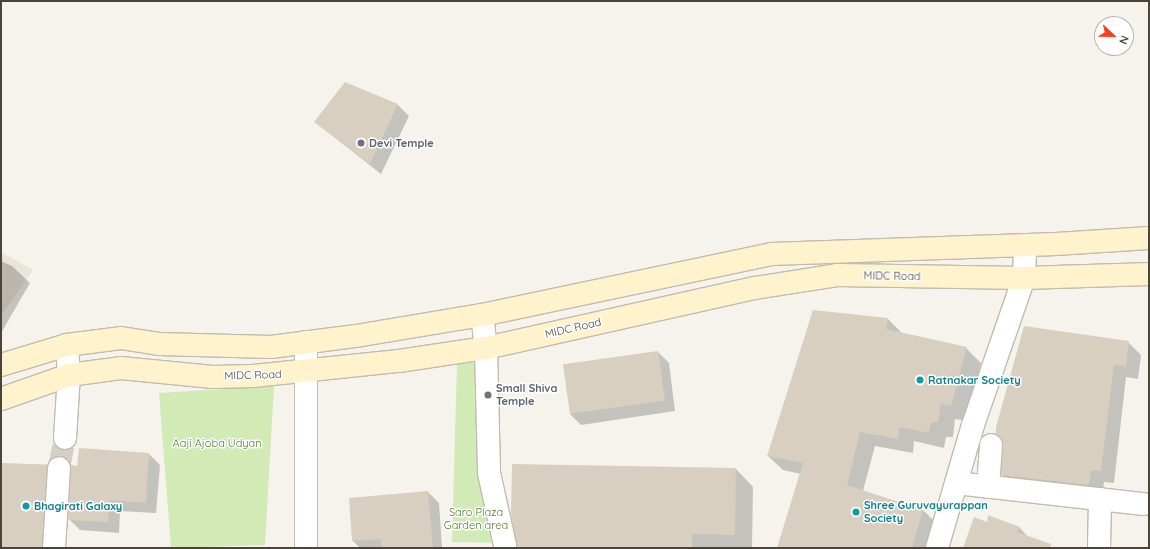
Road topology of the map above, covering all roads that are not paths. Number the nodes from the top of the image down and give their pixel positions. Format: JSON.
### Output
{"nodes":[{"id":1,"x":1149,"y":238,"type":"edge"},
{"id":2,"x":1025,"y":245,"type":"junction"},
{"id":3,"x":910,"y":248,"type":"junction"},
{"id":4,"x":771,"y":254,"type":"junction"},
{"id":5,"x":1149,"y":274,"type":"edge"},
{"id":6,"x":910,"y":276,"type":"junction"},
{"id":7,"x":1024,"y":278,"type":"junction"},
{"id":8,"x":773,"y":285,"type":"junction"},
{"id":9,"x":482,"y":315,"type":"junction"},
{"id":10,"x":306,"y":342,"type":"junction"},
{"id":11,"x":67,"y":345,"type":"junction"},
{"id":12,"x":486,"y":348,"type":"junction"},
{"id":13,"x":1,"y":365,"type":"edge"},
{"id":14,"x":307,"y":372,"type":"junction"},
{"id":15,"x":70,"y":375,"type":"junction"},
{"id":16,"x":1,"y":399,"type":"edge"},
{"id":17,"x":65,"y":438,"type":"tunnel mouth"},
{"id":18,"x":992,"y":445,"type":"dead end"},
{"id":19,"x":59,"y":468,"type":"tunnel mouth"},
{"id":20,"x":956,"y":483,"type":"junction"},
{"id":21,"x":988,"y":487,"type":"junction"},
{"id":22,"x":1100,"y":499,"type":"junction"},
{"id":23,"x":1144,"y":504,"type":"dead end"},
{"id":24,"x":505,"y":545,"type":"dead end"},
{"id":25,"x":54,"y":548,"type":"edge"},
{"id":26,"x":306,"y":548,"type":"edge"},
{"id":27,"x":937,"y":548,"type":"edge"},
{"id":28,"x":1098,"y":548,"type":"edge"}],
"edges":[{"from":1,"to":2,"type":"street"},
{"from":2,"to":3,"type":"street"},
{"from":2,"to":7,"type":"street"},
{"from":3,"to":4,"type":"street"},
{"from":3,"to":6,"type":"street"},
{"from":4,"to":8,"type":"street"},
{"from":4,"to":9,"type":"street"},
{"from":5,"to":7,"type":"street","name":"MIDC Road"},
{"from":6,"to":7,"type":"street","name":"MIDC Road"},
{"from":6,"to":8,"type":"street","name":"MIDC Road"},
{"from":7,"to":20,"type":"street"},
{"from":8,"to":12,"type":"street","name":"MIDC Road"},
{"from":9,"to":10,"type":"street"},
{"from":9,"to":12,"type":"street"},
{"from":10,"to":11,"type":"street"},
{"from":10,"to":14,"type":"street"},
{"from":11,"to":13,"type":"street"},
{"from":11,"to":15,"type":"street"},
{"from":12,"to":14,"type":"street","name":"MIDC Road"},
{"from":12,"to":24,"type":"street"},
{"from":14,"to":15,"type":"street","name":"MIDC Road"},
{"from":14,"to":26,"type":"street"},
{"from":15,"to":16,"type":"street","name":"MIDC Road"},
{"from":15,"to":17,"type":"street"},
{"from":18,"to":21,"type":"street"},
{"from":19,"to":25,"type":"street"},
{"from":20,"to":21,"type":"street"},
{"from":20,"to":27,"type":"street"},
{"from":21,"to":22,"type":"street"},
{"from":22,"to":23,"type":"street"},
{"from":22,"to":28,"type":"street"}]}
